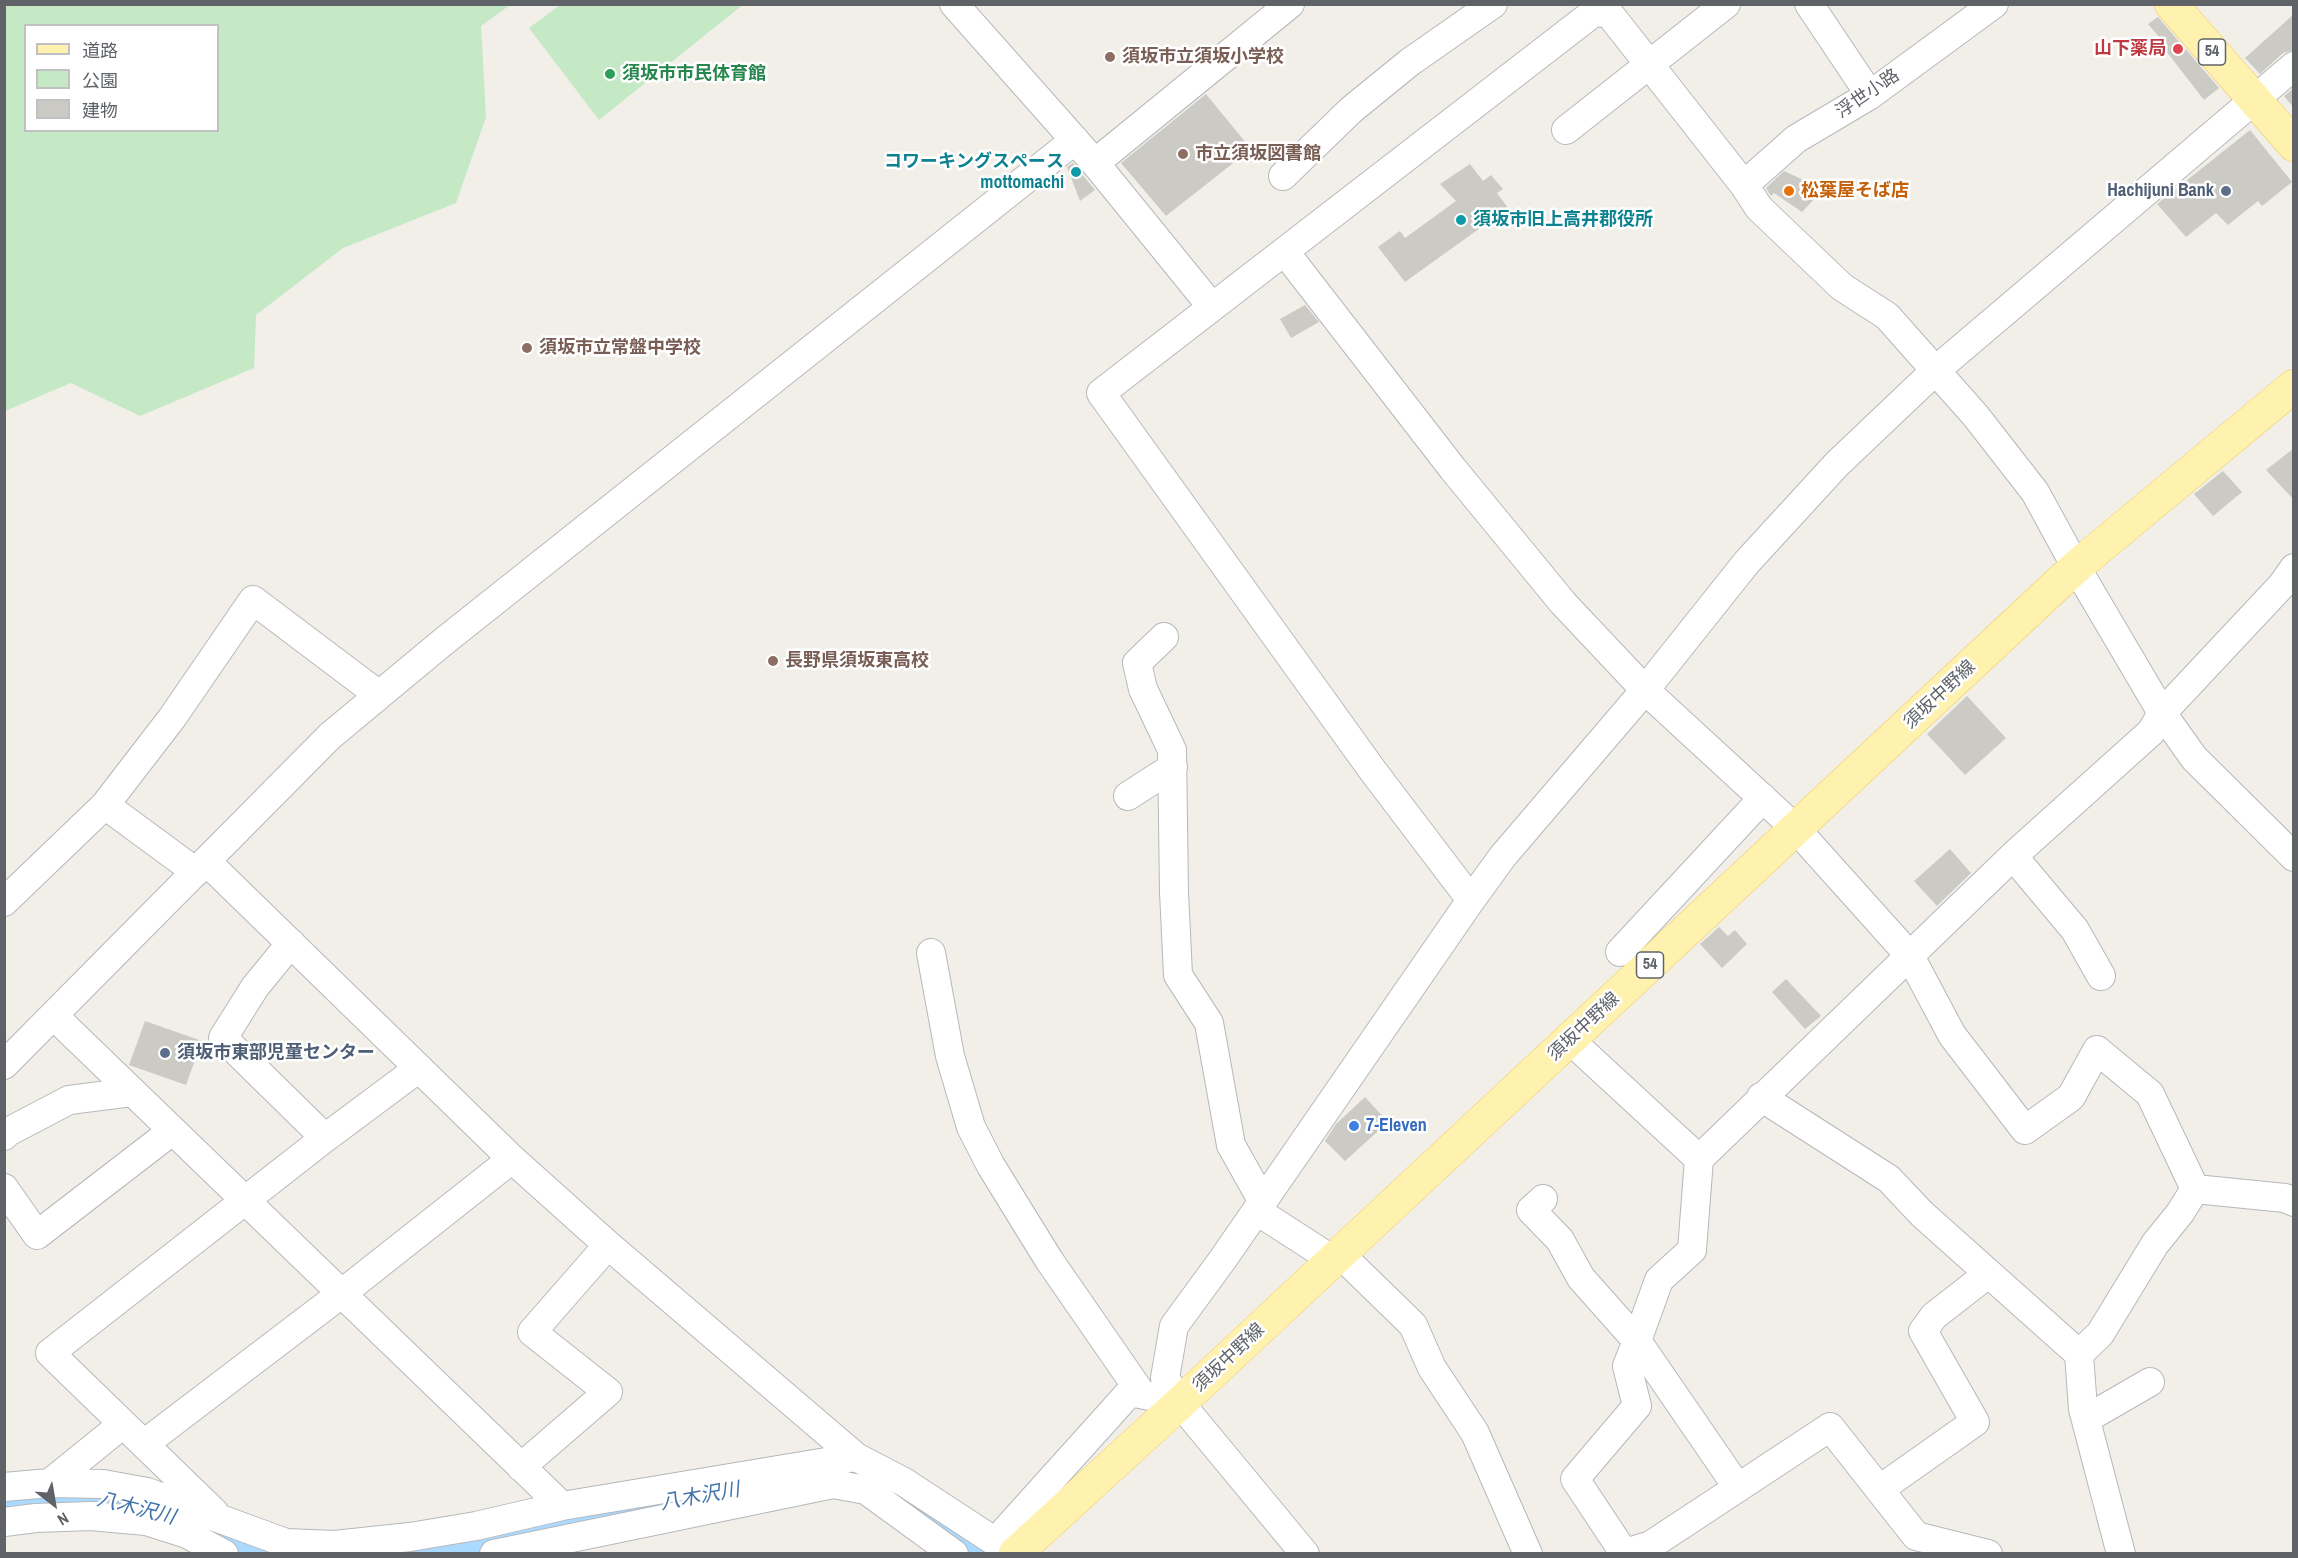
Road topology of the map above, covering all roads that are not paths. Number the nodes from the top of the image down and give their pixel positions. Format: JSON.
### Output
{"nodes":[{"id":1,"x":954,"y":4,"type":"edge"},
{"id":2,"x":1290,"y":4,"type":"edge"},
{"id":3,"x":1493,"y":4,"type":"edge"},
{"id":4,"x":1726,"y":4,"type":"edge"},
{"id":5,"x":1809,"y":4,"type":"edge"},
{"id":6,"x":1994,"y":4,"type":"edge"},
{"id":7,"x":2171,"y":4,"type":"edge"},
{"id":8,"x":1589,"y":8,"type":"edge"},
{"id":9,"x":1650,"y":64,"type":"junction"},
{"id":10,"x":2294,"y":66,"type":"edge"},
{"id":11,"x":1870,"y":94,"type":"junction"},
{"id":12,"x":2253,"y":99,"type":"junction"},
{"id":13,"x":1566,"y":130,"type":"dead end"},
{"id":14,"x":1075,"y":140,"type":"junction"},
{"id":15,"x":2294,"y":145,"type":"edge"},
{"id":16,"x":1095,"y":163,"type":"junction"},
{"id":17,"x":1283,"y":176,"type":"dead end"},
{"id":18,"x":1744,"y":186,"type":"junction"},
{"id":19,"x":1285,"y":252,"type":"junction"},
{"id":20,"x":1212,"y":307,"type":"junction"},
{"id":21,"x":1936,"y":370,"type":"junction"},
{"id":22,"x":2294,"y":386,"type":"edge"},
{"id":23,"x":2076,"y":567,"type":"junction"},
{"id":24,"x":2290,"y":583,"type":"edge"},
{"id":25,"x":1164,"y":637,"type":"dead end"},
{"id":26,"x":1645,"y":690,"type":"junction"},
{"id":27,"x":379,"y":695,"type":"junction"},
{"id":28,"x":2162,"y":713,"type":"junction"},
{"id":29,"x":1173,"y":767,"type":"junction"},
{"id":30,"x":1128,"y":796,"type":"dead end"},
{"id":31,"x":1763,"y":798,"type":"junction"},
{"id":32,"x":105,"y":805,"type":"junction"},
{"id":33,"x":1796,"y":829,"type":"junction"},
{"id":34,"x":2013,"y":856,"type":"junction"},
{"id":35,"x":2294,"y":857,"type":"edge"},
{"id":36,"x":201,"y":866,"type":"junction"},
{"id":37,"x":1471,"y":900,"type":"junction"},
{"id":38,"x":4,"y":902,"type":"edge"},
{"id":39,"x":291,"y":943,"type":"junction"},
{"id":40,"x":1620,"y":952,"type":"dead end"},
{"id":41,"x":932,"y":953,"type":"dead end"},
{"id":42,"x":1910,"y":956,"type":"junction"},
{"id":43,"x":2101,"y":976,"type":"dead end"},
{"id":44,"x":54,"y":1016,"type":"junction"},
{"id":45,"x":1570,"y":1040,"type":"junction"},
{"id":46,"x":4,"y":1065,"type":"edge"},
{"id":47,"x":419,"y":1068,"type":"junction"},
{"id":48,"x":132,"y":1092,"type":"junction"},
{"id":49,"x":1761,"y":1097,"type":"junction"},
{"id":50,"x":172,"y":1131,"type":"junction"},
{"id":51,"x":4,"y":1136,"type":"edge"},
{"id":52,"x":325,"y":1138,"type":"junction"},
{"id":53,"x":512,"y":1159,"type":"junction"},
{"id":54,"x":1699,"y":1159,"type":"junction"},
{"id":55,"x":4,"y":1188,"type":"edge"},
{"id":56,"x":2195,"y":1189,"type":"junction"},
{"id":57,"x":1543,"y":1199,"type":"dead end"},
{"id":58,"x":245,"y":1201,"type":"junction"},
{"id":59,"x":2294,"y":1202,"type":"edge"},
{"id":60,"x":1260,"y":1206,"type":"junction"},
{"id":61,"x":608,"y":1245,"type":"junction"},
{"id":62,"x":1337,"y":1257,"type":"junction"},
{"id":63,"x":1988,"y":1274,"type":"junction"},
{"id":64,"x":341,"y":1294,"type":"junction"},
{"id":65,"x":1637,"y":1341,"type":"junction"},
{"id":66,"x":2079,"y":1354,"type":"junction"},
{"id":67,"x":2150,"y":1382,"type":"dead end"},
{"id":68,"x":1141,"y":1393,"type":"junction"},
{"id":69,"x":1180,"y":1403,"type":"junction"},
{"id":70,"x":2086,"y":1419,"type":"junction"},
{"id":71,"x":123,"y":1424,"type":"junction"},
{"id":72,"x":144,"y":1444,"type":"junction"},
{"id":73,"x":1080,"y":1449,"type":"junction"},
{"id":74,"x":856,"y":1457,"type":"junction"},
{"id":75,"x":521,"y":1467,"type":"junction"},
{"id":76,"x":1101,"y":1476,"type":"junction"},
{"id":77,"x":50,"y":1483,"type":"junction"},
{"id":78,"x":4,"y":1487,"type":"edge"},
{"id":79,"x":1738,"y":1488,"type":"junction"},
{"id":80,"x":1880,"y":1489,"type":"junction"},
{"id":81,"x":585,"y":1516,"type":"junction"},
{"id":82,"x":4,"y":1522,"type":"edge"},
{"id":83,"x":225,"y":1522,"type":"junction"},
{"id":84,"x":366,"y":1547,"type":"edge"},
{"id":85,"x":1008,"y":1550,"type":"edge"},
{"id":86,"x":2111,"y":1551,"type":"edge"},
{"id":87,"x":1623,"y":1553,"type":"edge"},
{"id":88,"x":224,"y":1554,"type":"edge"},
{"id":89,"x":495,"y":1554,"type":"edge"},
{"id":90,"x":954,"y":1554,"type":"edge"},
{"id":91,"x":1305,"y":1554,"type":"edge"},
{"id":92,"x":1528,"y":1554,"type":"edge"},
{"id":93,"x":1988,"y":1554,"type":"edge"}],
"edges":[{"from":1,"to":14,"type":"street"},
{"from":2,"to":16,"type":"street"},
{"from":3,"to":17,"type":"street"},
{"from":4,"to":9,"type":"street"},
{"from":5,"to":11,"type":"street"},
{"from":6,"to":11,"type":"street","name":"浮世小路"},
{"from":7,"to":12,"type":"main road","number":"54"},
{"from":8,"to":9,"type":"street"},
{"from":8,"to":19,"type":"street"},
{"from":9,"to":13,"type":"street"},
{"from":9,"to":18,"type":"street"},
{"from":10,"to":12,"type":"street"},
{"from":11,"to":18,"type":"street","name":"浮世小路"},
{"from":12,"to":15,"type":"main road","number":"54"},
{"from":12,"to":21,"type":"street"},
{"from":14,"to":16,"type":"street"},
{"from":14,"to":27,"type":"street"},
{"from":16,"to":20,"type":"street"},
{"from":18,"to":21,"type":"street"},
{"from":19,"to":20,"type":"street"},
{"from":19,"to":26,"type":"street"},
{"from":20,"to":37,"type":"street"},
{"from":21,"to":23,"type":"street"},
{"from":21,"to":26,"type":"street"},
{"from":22,"to":23,"type":"main road","name":"須坂中野線","number":"54"},
{"from":23,"to":28,"type":"street"},
{"from":23,"to":33,"type":"main road","name":"須坂中野線","number":"54"},
{"from":24,"to":28,"type":"street"},
{"from":25,"to":29,"type":"street"},
{"from":26,"to":31,"type":"street"},
{"from":26,"to":37,"type":"street"},
{"from":27,"to":32,"type":"street"},
{"from":27,"to":36,"type":"street"},
{"from":28,"to":34,"type":"street"},
{"from":28,"to":35,"type":"street"},
{"from":29,"to":30,"type":"street"},
{"from":29,"to":60,"type":"street"},
{"from":31,"to":33,"type":"street"},
{"from":31,"to":40,"type":"street"},
{"from":32,"to":36,"type":"street"},
{"from":32,"to":38,"type":"street"},
{"from":33,"to":42,"type":"street"},
{"from":33,"to":45,"type":"main road","name":"須坂中野線","number":"54"},
{"from":34,"to":42,"type":"street"},
{"from":34,"to":43,"type":"street"},
{"from":36,"to":39,"type":"street"},
{"from":36,"to":44,"type":"street"},
{"from":37,"to":60,"type":"street"},
{"from":39,"to":47,"type":"street"},
{"from":39,"to":52,"type":"street"},
{"from":41,"to":68,"type":"street"},
{"from":42,"to":49,"type":"street"},
{"from":42,"to":56,"type":"street"},
{"from":44,"to":46,"type":"street"},
{"from":44,"to":48,"type":"street"},
{"from":45,"to":54,"type":"street"},
{"from":45,"to":62,"type":"main road","name":"須坂中野線","number":"54"},
{"from":47,"to":52,"type":"street"},
{"from":47,"to":53,"type":"street"},
{"from":48,"to":50,"type":"street"},
{"from":48,"to":51,"type":"street"},
{"from":49,"to":54,"type":"street"},
{"from":49,"to":63,"type":"street"},
{"from":50,"to":55,"type":"street"},
{"from":50,"to":58,"type":"street"},
{"from":52,"to":58,"type":"street"},
{"from":53,"to":61,"type":"street"},
{"from":53,"to":64,"type":"street"},
{"from":54,"to":65,"type":"street"},
{"from":56,"to":59,"type":"street"},
{"from":56,"to":66,"type":"street"},
{"from":57,"to":65,"type":"street"},
{"from":58,"to":64,"type":"street"},
{"from":58,"to":71,"type":"street"},
{"from":60,"to":62,"type":"street"},
{"from":60,"to":69,"type":"street"},
{"from":61,"to":74,"type":"street"},
{"from":61,"to":75,"type":"street"},
{"from":62,"to":69,"type":"main road","name":"須坂中野線","number":"54"},
{"from":62,"to":92,"type":"street"},
{"from":63,"to":66,"type":"street"},
{"from":63,"to":80,"type":"street"},
{"from":64,"to":72,"type":"street"},
{"from":64,"to":75,"type":"street"},
{"from":65,"to":79,"type":"street"},
{"from":65,"to":87,"type":"street"},
{"from":66,"to":70,"type":"street"},
{"from":67,"to":70,"type":"street"},
{"from":68,"to":69,"type":"street"},
{"from":68,"to":73,"type":"street"},
{"from":69,"to":76,"type":"main road","name":"須坂中野線","number":"54"},
{"from":69,"to":91,"type":"street"},
{"from":70,"to":86,"type":"street"},
{"from":71,"to":72,"type":"street"},
{"from":71,"to":77,"type":"street"},
{"from":72,"to":83,"type":"street"},
{"from":73,"to":76,"type":"street"},
{"from":73,"to":85,"type":"street"},
{"from":74,"to":81,"type":"street"},
{"from":74,"to":85,"type":"street"},
{"from":75,"to":81,"type":"street"},
{"from":76,"to":85,"type":"main road","name":"須坂中野線","number":"54"},
{"from":77,"to":78,"type":"street"},
{"from":77,"to":83,"type":"street"},
{"from":79,"to":80,"type":"street"},
{"from":79,"to":87,"type":"street"},
{"from":80,"to":93,"type":"street"},
{"from":81,"to":84,"type":"street"},
{"from":81,"to":89,"type":"street"},
{"from":81,"to":90,"type":"street"},
{"from":82,"to":88,"type":"street"},
{"from":83,"to":84,"type":"street"}]}
